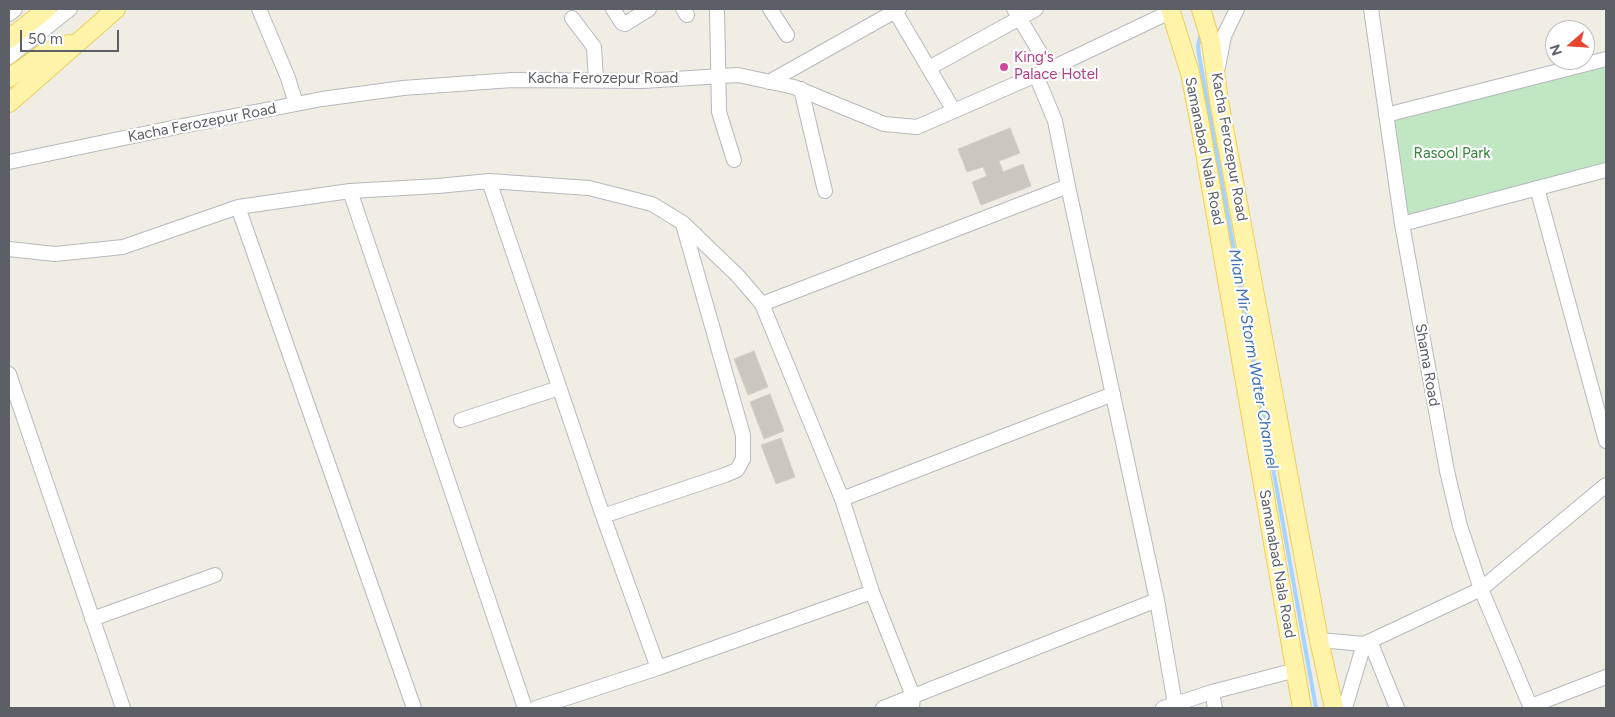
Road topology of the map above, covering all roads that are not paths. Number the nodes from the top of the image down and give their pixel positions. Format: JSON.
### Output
{"nodes":[{"id":1,"x":15,"y":9,"type":"edge"},
{"id":2,"x":47,"y":9,"type":"edge"},
{"id":3,"x":70,"y":9,"type":"edge"},
{"id":4,"x":116,"y":9,"type":"edge"},
{"id":5,"x":259,"y":9,"type":"edge"},
{"id":6,"x":613,"y":9,"type":"edge"},
{"id":7,"x":649,"y":9,"type":"edge"},
{"id":8,"x":717,"y":9,"type":"edge"},
{"id":9,"x":770,"y":9,"type":"edge"},
{"id":10,"x":1036,"y":9,"type":"edge"},
{"id":11,"x":1201,"y":9,"type":"edge"},
{"id":12,"x":1230,"y":9,"type":"edge"},
{"id":13,"x":1237,"y":9,"type":"edge"},
{"id":14,"x":1371,"y":9,"type":"edge"},
{"id":15,"x":897,"y":10,"type":"edge"},
{"id":16,"x":1171,"y":10,"type":"edge"},
{"id":17,"x":1017,"y":13,"type":"edge"},
{"id":18,"x":9,"y":14,"type":"edge"},
{"id":19,"x":572,"y":18,"type":"dead end"},
{"id":20,"x":1228,"y":27,"type":"junction"},
{"id":21,"x":786,"y":35,"type":"dead end"},
{"id":22,"x":9,"y":39,"type":"edge"},
{"id":23,"x":82,"y":39,"type":"junction"},
{"id":24,"x":9,"y":57,"type":"edge"},
{"id":25,"x":1606,"y":59,"type":"edge"},
{"id":26,"x":929,"y":68,"type":"junction"},
{"id":27,"x":1050,"y":69,"type":"junction"},
{"id":28,"x":1036,"y":75,"type":"junction"},
{"id":29,"x":718,"y":77,"type":"junction"},
{"id":30,"x":9,"y":78,"type":"edge"},
{"id":31,"x":1216,"y":78,"type":"junction"},
{"id":32,"x":596,"y":80,"type":"junction"},
{"id":33,"x":769,"y":82,"type":"junction"},
{"id":34,"x":802,"y":90,"type":"junction"},
{"id":35,"x":9,"y":103,"type":"edge"},
{"id":36,"x":296,"y":104,"type":"junction"},
{"id":37,"x":954,"y":111,"type":"junction"},
{"id":38,"x":1386,"y":115,"type":"junction"},
{"id":39,"x":734,"y":160,"type":"dead end"},
{"id":40,"x":9,"y":162,"type":"edge"},
{"id":41,"x":1606,"y":170,"type":"edge"},
{"id":42,"x":489,"y":181,"type":"junction"},
{"id":43,"x":1068,"y":186,"type":"junction"},
{"id":44,"x":1537,"y":188,"type":"junction"},
{"id":45,"x":350,"y":191,"type":"junction"},
{"id":46,"x":825,"y":191,"type":"dead end"},
{"id":47,"x":238,"y":207,"type":"junction"},
{"id":48,"x":683,"y":223,"type":"junction"},
{"id":49,"x":1402,"y":224,"type":"junction"},
{"id":50,"x":9,"y":249,"type":"edge"},
{"id":51,"x":762,"y":304,"type":"junction"},
{"id":52,"x":9,"y":374,"type":"edge"},
{"id":53,"x":560,"y":388,"type":"junction"},
{"id":54,"x":1113,"y":394,"type":"junction"},
{"id":55,"x":461,"y":420,"type":"dead end"},
{"id":56,"x":1606,"y":441,"type":"edge"},
{"id":57,"x":1606,"y":485,"type":"edge"},
{"id":58,"x":842,"y":499,"type":"junction"},
{"id":59,"x":603,"y":516,"type":"junction"},
{"id":60,"x":215,"y":575,"type":"dead end"},
{"id":61,"x":1481,"y":588,"type":"junction"},
{"id":62,"x":872,"y":592,"type":"junction"},
{"id":63,"x":1157,"y":600,"type":"junction"},
{"id":64,"x":92,"y":619,"type":"junction"},
{"id":65,"x":1319,"y":640,"type":"junction"},
{"id":66,"x":1367,"y":642,"type":"junction"},
{"id":67,"x":658,"y":668,"type":"junction"},
{"id":68,"x":1296,"y":670,"type":"junction"},
{"id":69,"x":1606,"y":677,"type":"edge"},
{"id":70,"x":1212,"y":692,"type":"junction"},
{"id":71,"x":912,"y":702,"type":"edge"},
{"id":72,"x":1169,"y":706,"type":"edge"},
{"id":73,"x":1531,"y":707,"type":"edge"},
{"id":74,"x":123,"y":708,"type":"edge"},
{"id":75,"x":414,"y":708,"type":"edge"},
{"id":76,"x":524,"y":708,"type":"edge"},
{"id":77,"x":536,"y":708,"type":"edge"},
{"id":78,"x":883,"y":708,"type":"edge"},
{"id":79,"x":1215,"y":708,"type":"edge"},
{"id":80,"x":1302,"y":708,"type":"edge"},
{"id":81,"x":1334,"y":708,"type":"edge"},
{"id":82,"x":1345,"y":708,"type":"edge"},
{"id":83,"x":1397,"y":708,"type":"edge"}],
"edges":[{"from":1,"to":18,"type":"street"},
{"from":2,"to":22,"type":"main road"},
{"from":3,"to":24,"type":"street"},
{"from":4,"to":23,"type":"main road"},
{"from":5,"to":36,"type":"street"},
{"from":6,"to":7,"type":"street"},
{"from":8,"to":29,"type":"street"},
{"from":9,"to":21,"type":"street"},
{"from":10,"to":17,"type":"street"},
{"from":11,"to":31,"type":"main road","name":"Kacha Ferozepur Road"},
{"from":12,"to":20,"type":"street"},
{"from":13,"to":20,"type":"street"},
{"from":14,"to":38,"type":"street","name":"Shama Road"},
{"from":15,"to":26,"type":"street"},
{"from":15,"to":33,"type":"street"},
{"from":16,"to":27,"type":"street","name":"Kacha Ferozepur Road"},
{"from":16,"to":68,"type":"main road","name":"Samanabad Nala Road"},
{"from":17,"to":26,"type":"street"},
{"from":17,"to":27,"type":"street"},
{"from":19,"to":32,"type":"street"},
{"from":20,"to":31,"type":"street"},
{"from":23,"to":30,"type":"main road"},
{"from":23,"to":35,"type":"main road"},
{"from":25,"to":38,"type":"street"},
{"from":26,"to":37,"type":"street"},
{"from":27,"to":28,"type":"street","name":"Kacha Ferozepur Road"},
{"from":28,"to":37,"type":"street","name":"Kacha Ferozepur Road"},
{"from":28,"to":43,"type":"street"},
{"from":29,"to":32,"type":"street","name":"Kacha Ferozepur Road"},
{"from":29,"to":33,"type":"street","name":"Kacha Ferozepur Road"},
{"from":29,"to":39,"type":"street"},
{"from":31,"to":65,"type":"main road","name":"Kacha Ferozepur Road"},
{"from":32,"to":36,"type":"street","name":"Kacha Ferozepur Road"},
{"from":33,"to":34,"type":"street","name":"Kacha Ferozepur Road"},
{"from":34,"to":37,"type":"street","name":"Kacha Ferozepur Road"},
{"from":34,"to":46,"type":"street"},
{"from":36,"to":40,"type":"street","name":"Kacha Ferozepur Road"},
{"from":38,"to":49,"type":"street","name":"Shama Road"},
{"from":41,"to":44,"type":"street"},
{"from":42,"to":45,"type":"street"},
{"from":42,"to":48,"type":"street"},
{"from":42,"to":53,"type":"street"},
{"from":43,"to":51,"type":"street"},
{"from":43,"to":54,"type":"street"},
{"from":44,"to":49,"type":"street"},
{"from":44,"to":56,"type":"street"},
{"from":45,"to":47,"type":"street"},
{"from":45,"to":76,"type":"street"},
{"from":47,"to":50,"type":"street"},
{"from":47,"to":75,"type":"street"},
{"from":48,"to":51,"type":"street"},
{"from":48,"to":59,"type":"street"},
{"from":49,"to":61,"type":"street","name":"Shama Road"},
{"from":51,"to":58,"type":"street"},
{"from":52,"to":64,"type":"street"},
{"from":53,"to":55,"type":"street"},
{"from":53,"to":59,"type":"street"},
{"from":54,"to":58,"type":"street"},
{"from":54,"to":63,"type":"street"},
{"from":57,"to":61,"type":"street"},
{"from":58,"to":62,"type":"street"},
{"from":59,"to":67,"type":"street"},
{"from":60,"to":64,"type":"street"},
{"from":61,"to":66,"type":"street"},
{"from":61,"to":73,"type":"street","name":"Shama Road"},
{"from":62,"to":67,"type":"street"},
{"from":62,"to":71,"type":"street"},
{"from":63,"to":71,"type":"street"},
{"from":63,"to":72,"type":"street"},
{"from":64,"to":74,"type":"street"},
{"from":65,"to":66,"type":"street"},
{"from":65,"to":81,"type":"main road","name":"Kacha Ferozepur Road"},
{"from":66,"to":82,"type":"street"},
{"from":66,"to":83,"type":"street"},
{"from":67,"to":77,"type":"street"},
{"from":68,"to":70,"type":"street"},
{"from":68,"to":80,"type":"main road","name":"Samanabad Nala Road"},
{"from":69,"to":73,"type":"street"},
{"from":70,"to":72,"type":"street"},
{"from":70,"to":79,"type":"street"},
{"from":71,"to":78,"type":"street"}]}
